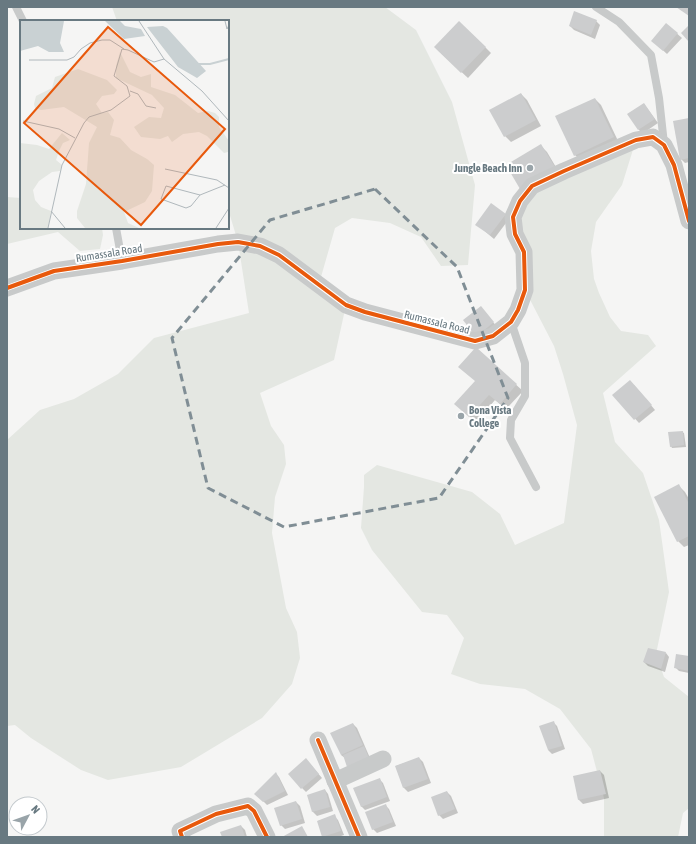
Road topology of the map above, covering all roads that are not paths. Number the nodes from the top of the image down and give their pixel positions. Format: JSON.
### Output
{"nodes":[{"id":1,"x":16,"y":7,"type":"edge"},
{"id":2,"x":596,"y":7,"type":"edge"},
{"id":3,"x":22,"y":20,"type":"edge"},
{"id":4,"x":664,"y":145,"type":"junction"},
{"id":5,"x":689,"y":221,"type":"edge"},
{"id":6,"x":116,"y":229,"type":"edge"},
{"id":7,"x":122,"y":261,"type":"junction"},
{"id":8,"x":7,"y":288,"type":"edge"},
{"id":9,"x":511,"y":322,"type":"junction"},
{"id":10,"x":536,"y":487,"type":"dead end"},
{"id":11,"x":318,"y":740,"type":"dead end"},
{"id":12,"x":383,"y":759,"type":"dead end"},
{"id":13,"x":335,"y":781,"type":"junction"},
{"id":14,"x":182,"y":837,"type":"edge"},
{"id":15,"x":267,"y":837,"type":"edge"},
{"id":16,"x":359,"y":837,"type":"edge"}],
"edges":[{"from":1,"to":3,"type":"lane"},
{"from":2,"to":4,"type":"lane"},
{"from":4,"to":5,"type":"street"},
{"from":4,"to":9,"type":"street","name":"Rumassala Road"},
{"from":6,"to":7,"type":"lane"},
{"from":7,"to":8,"type":"street","name":"Rumassala Road"},
{"from":7,"to":9,"type":"street","name":"Rumassala Road"},
{"from":9,"to":10,"type":"lane"},
{"from":11,"to":13,"type":"street"},
{"from":12,"to":13,"type":"street"},
{"from":13,"to":16,"type":"street"},
{"from":14,"to":15,"type":"street"}]}
